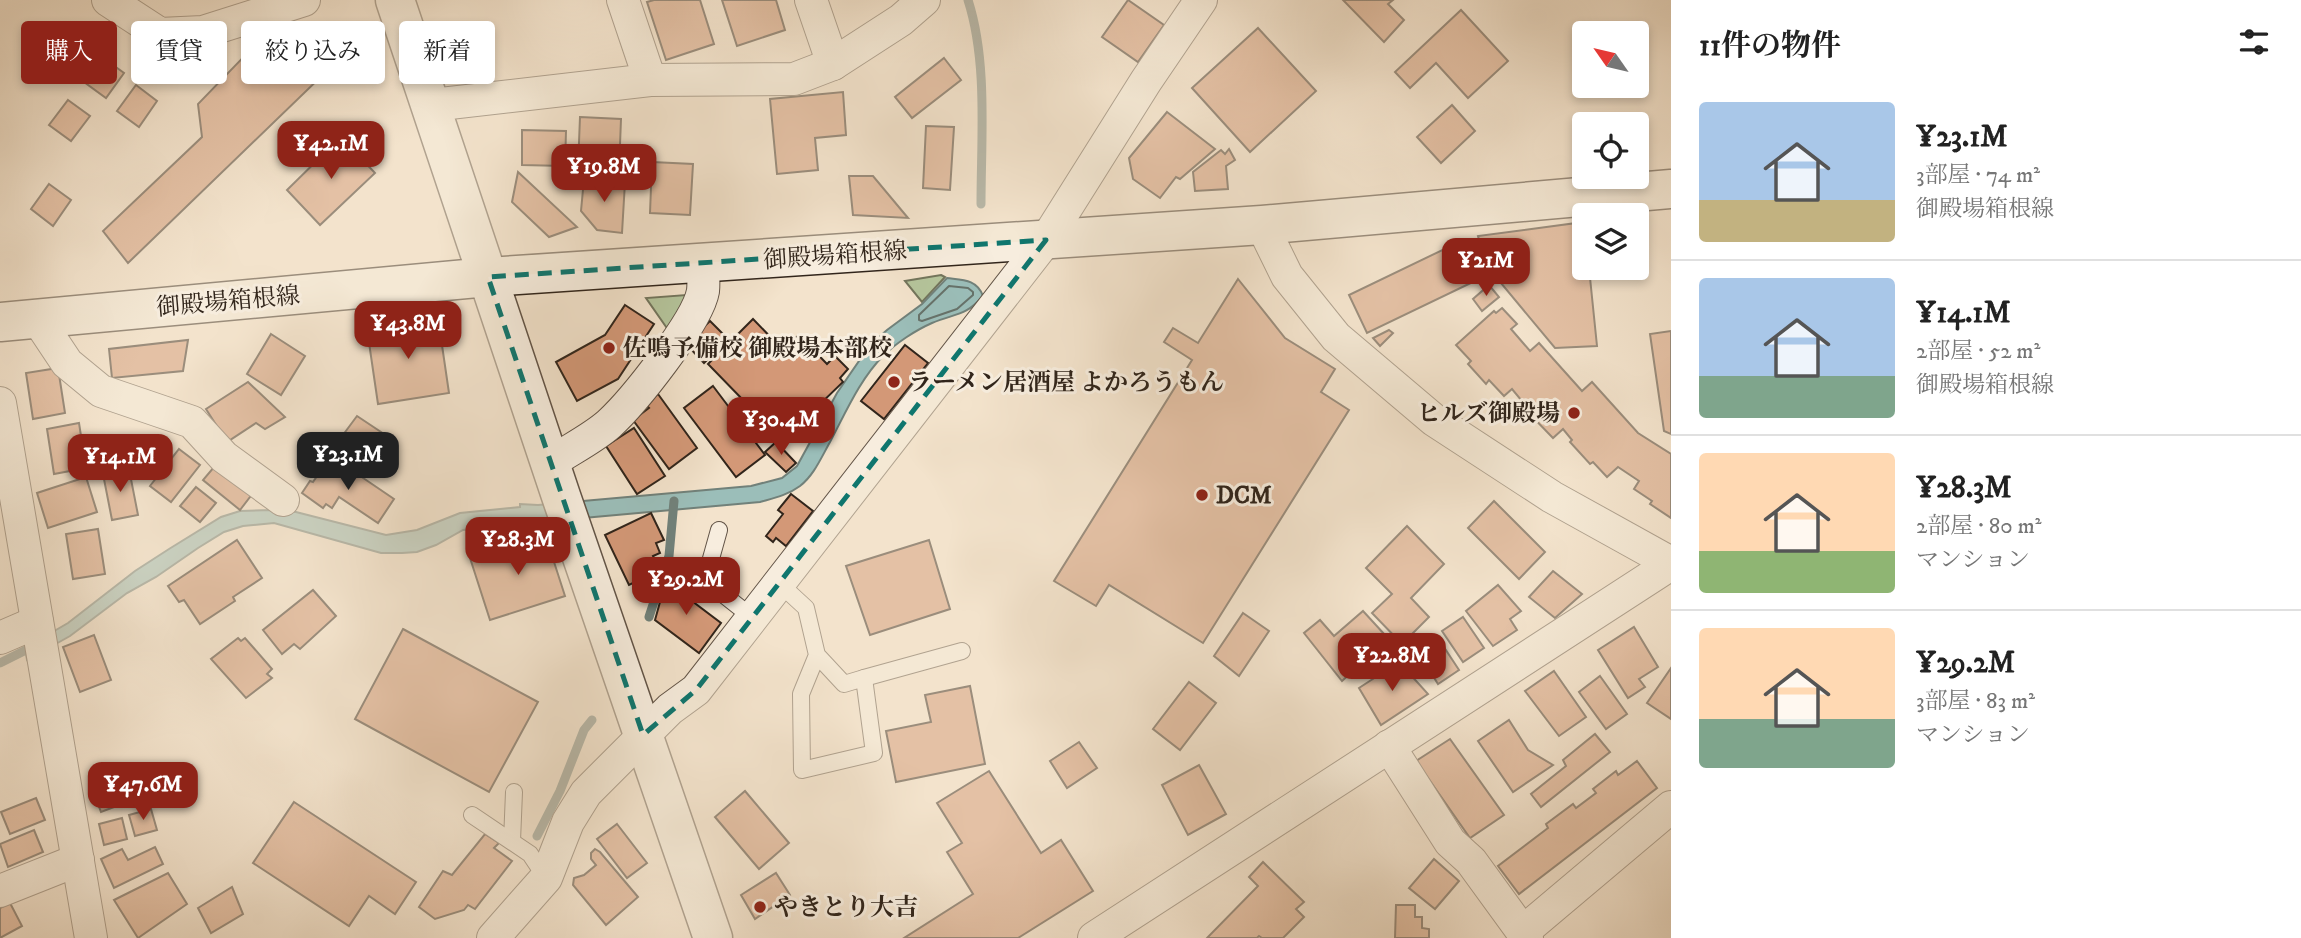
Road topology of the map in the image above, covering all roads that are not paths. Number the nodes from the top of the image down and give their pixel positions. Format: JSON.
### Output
{"nodes":[{"id":1,"x":304,"y":0,"type":"edge"},
{"id":2,"x":395,"y":0,"type":"edge"},
{"id":3,"x":623,"y":0,"type":"edge"},
{"id":4,"x":811,"y":0,"type":"edge"},
{"id":5,"x":924,"y":0,"type":"edge"},
{"id":6,"x":1201,"y":0,"type":"edge"},
{"id":7,"x":118,"y":4,"type":"edge"},
{"id":8,"x":833,"y":64,"type":"junction"},
{"id":9,"x":650,"y":80,"type":"junction"},
{"id":10,"x":432,"y":105,"type":"junction"},
{"id":11,"x":1671,"y":189,"type":"edge"},
{"id":12,"x":1262,"y":225,"type":"junction"},
{"id":13,"x":1046,"y":240,"type":"junction"},
{"id":14,"x":703,"y":263,"type":"junction"},
{"id":15,"x":488,"y":277,"type":"junction"},
{"id":16,"x":37,"y":318,"type":"junction"},
{"id":17,"x":0,"y":322,"type":"edge"},
{"id":18,"x":0,"y":403,"type":"edge"},
{"id":19,"x":561,"y":494,"type":"junction"},
{"id":20,"x":283,"y":500,"type":"dead end"},
{"id":21,"x":719,"y":530,"type":"dead end"},
{"id":22,"x":1671,"y":563,"type":"edge"},
{"id":23,"x":780,"y":584,"type":"junction"},
{"id":24,"x":753,"y":618,"type":"junction"},
{"id":25,"x":37,"y":622,"type":"junction"},
{"id":26,"x":0,"y":638,"type":"edge"},
{"id":27,"x":962,"y":651,"type":"dead end"},
{"id":28,"x":817,"y":655,"type":"junction"},
{"id":29,"x":864,"y":678,"type":"junction"},
{"id":30,"x":643,"y":735,"type":"junction"},
{"id":31,"x":1389,"y":746,"type":"junction"},
{"id":32,"x":514,"y":792,"type":"dead end"},
{"id":33,"x":1671,"y":807,"type":"edge"},
{"id":34,"x":472,"y":815,"type":"dead end"},
{"id":35,"x":512,"y":841,"type":"junction"},
{"id":36,"x":78,"y":860,"type":"junction"},
{"id":37,"x":546,"y":878,"type":"junction"},
{"id":38,"x":0,"y":891,"type":"edge"},
{"id":39,"x":1515,"y":930,"type":"edge"},
{"id":40,"x":91,"y":938,"type":"edge"},
{"id":41,"x":494,"y":938,"type":"edge"},
{"id":42,"x":713,"y":938,"type":"edge"},
{"id":43,"x":1094,"y":938,"type":"edge"}],
"edges":[{"from":1,"to":7,"type":"street"},
{"from":2,"to":10,"type":"main road"},
{"from":3,"to":9,"type":"street"},
{"from":4,"to":8,"type":"street"},
{"from":5,"to":8,"type":"street"},
{"from":6,"to":13,"type":"street"},
{"from":8,"to":9,"type":"street"},
{"from":9,"to":10,"type":"street"},
{"from":10,"to":15,"type":"main road"},
{"from":11,"to":12,"type":"main road","name":"御殿場箱根線"},
{"from":12,"to":13,"type":"main road","name":"御殿場箱根線"},
{"from":12,"to":22,"type":"street"},
{"from":13,"to":14,"type":"main road","name":"御殿場箱根線"},
{"from":13,"to":23,"type":"street"},
{"from":14,"to":15,"type":"main road","name":"御殿場箱根線"},
{"from":14,"to":19,"type":"street"},
{"from":15,"to":16,"type":"main road","name":"御殿場箱根線"},
{"from":15,"to":19,"type":"main road"},
{"from":16,"to":17,"type":"main road","name":"御殿場箱根線"},
{"from":16,"to":20,"type":"street"},
{"from":18,"to":25,"type":"street"},
{"from":19,"to":30,"type":"main road"},
{"from":21,"to":24,"type":"lane"},
{"from":22,"to":31,"type":"street"},
{"from":23,"to":24,"type":"street"},
{"from":23,"to":28,"type":"lane"},
{"from":24,"to":30,"type":"street"},
{"from":25,"to":26,"type":"street"},
{"from":25,"to":36,"type":"street"},
{"from":27,"to":29,"type":"lane"},
{"from":28,"to":29,"type":"lane"},
{"from":28,"to":29,"type":"lane"},
{"from":30,"to":37,"type":"street"},
{"from":30,"to":42,"type":"main road"},
{"from":31,"to":39,"type":"street"},
{"from":31,"to":43,"type":"street"},
{"from":32,"to":35,"type":"lane"},
{"from":33,"to":39,"type":"street"},
{"from":34,"to":35,"type":"lane"},
{"from":35,"to":37,"type":"lane"},
{"from":36,"to":38,"type":"street"},
{"from":36,"to":40,"type":"street"},
{"from":37,"to":41,"type":"street"}]}
